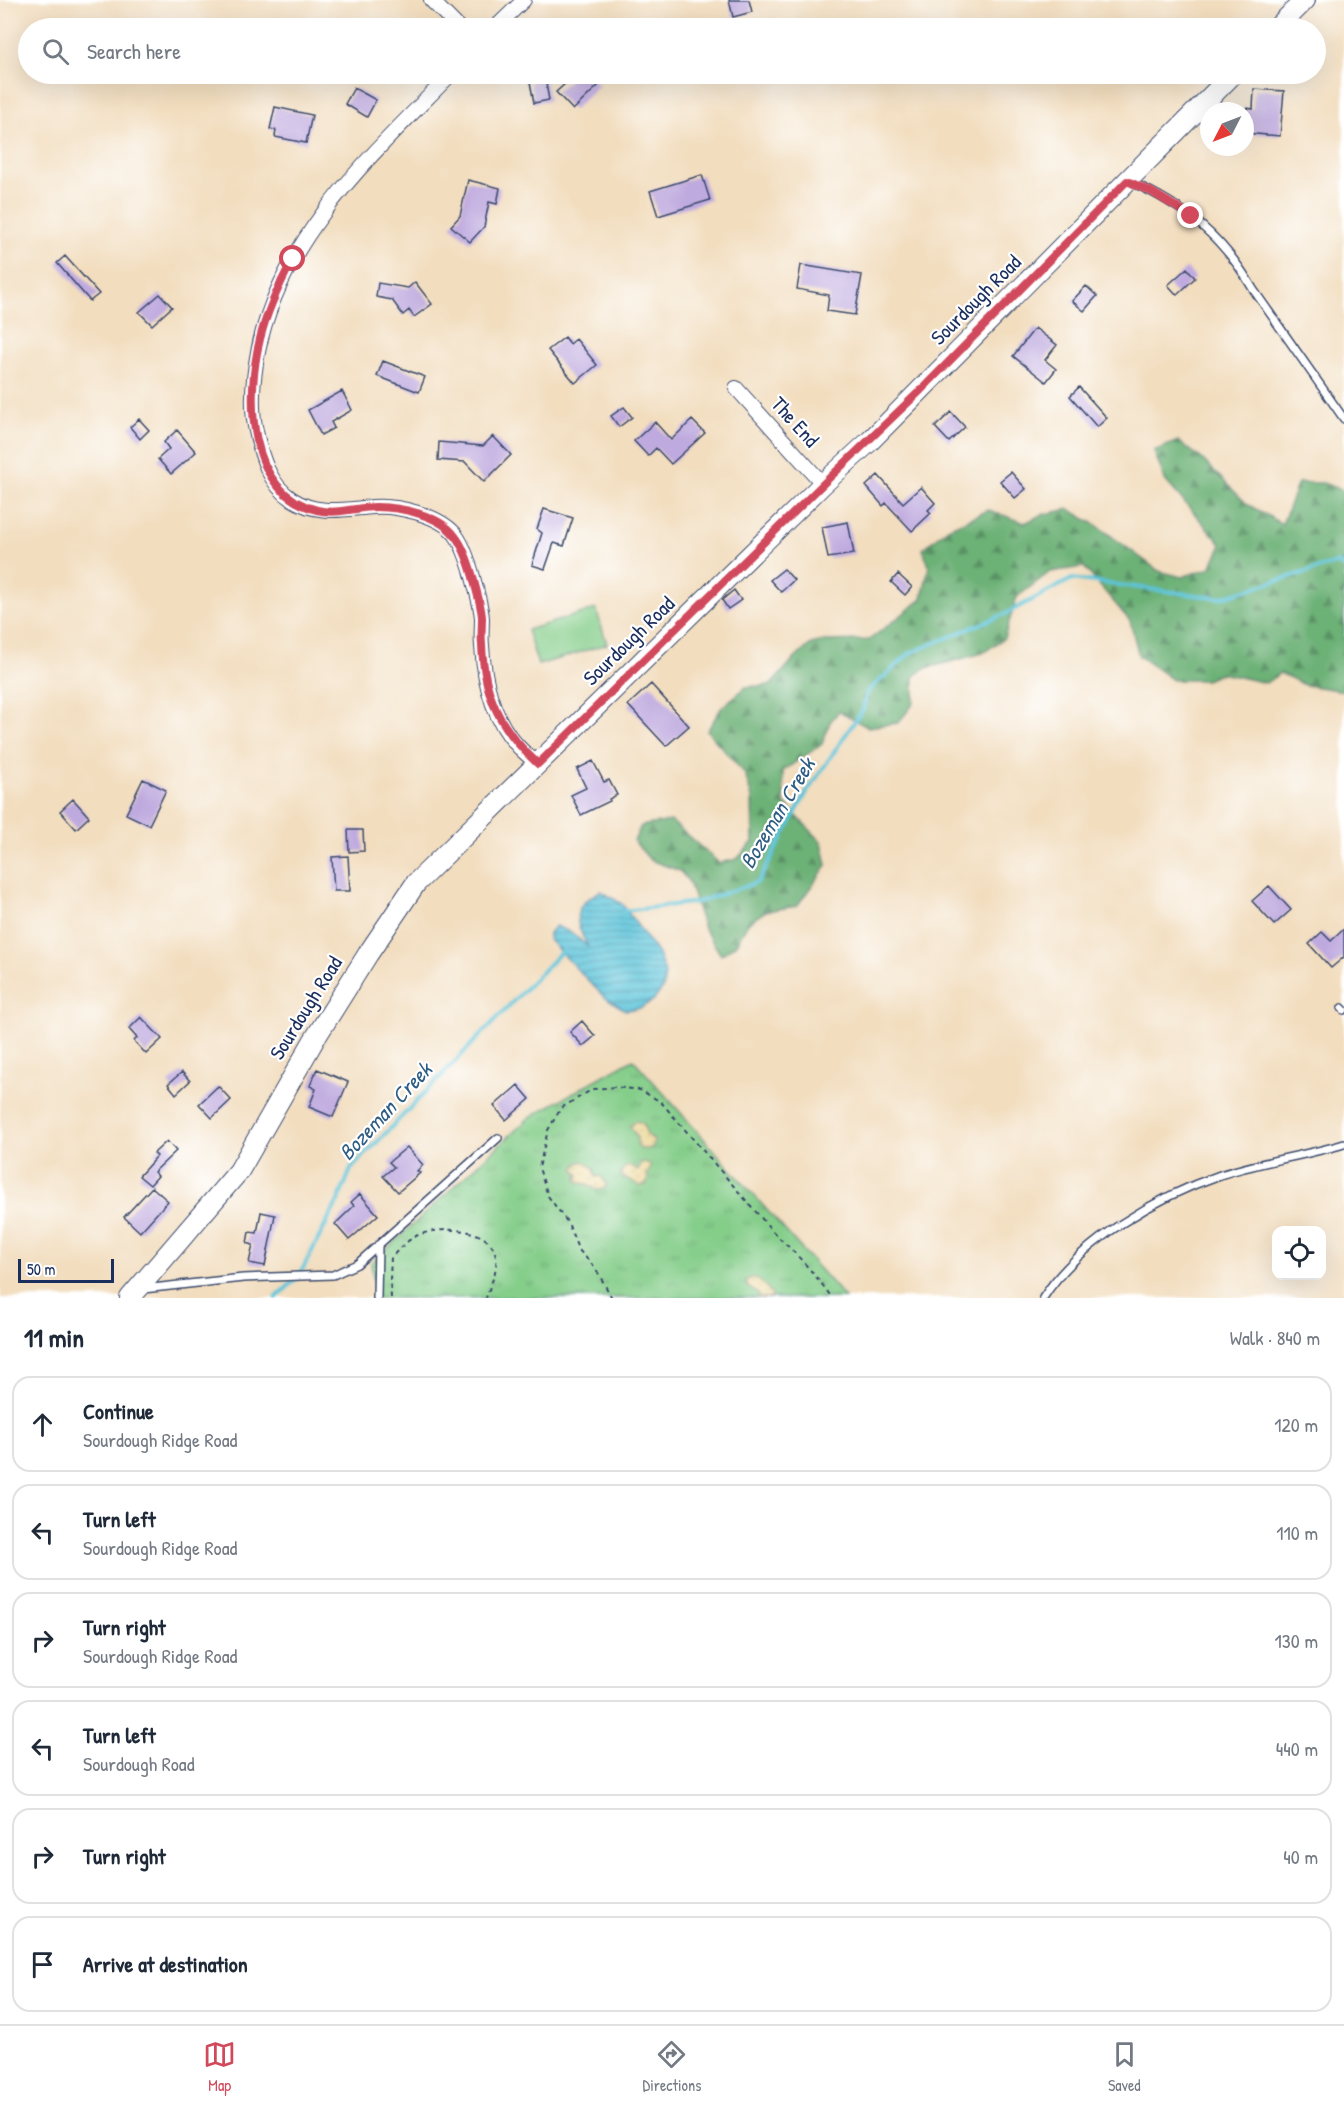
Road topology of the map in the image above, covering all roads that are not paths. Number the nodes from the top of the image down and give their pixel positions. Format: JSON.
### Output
{"nodes":[{"id":1,"x":431,"y":0,"type":"edge"},
{"id":2,"x":524,"y":0,"type":"edge"},
{"id":3,"x":1305,"y":0,"type":"edge"},
{"id":4,"x":449,"y":18,"type":"edge"},
{"id":5,"x":505,"y":18,"type":"edge"},
{"id":6,"x":1287,"y":18,"type":"edge"},
{"id":7,"x":441,"y":84,"type":"edge"},
{"id":8,"x":1223,"y":84,"type":"edge"},
{"id":9,"x":1127,"y":181,"type":"junction"},
{"id":10,"x":736,"y":388,"type":"dead end"},
{"id":11,"x":1344,"y":419,"type":"edge"},
{"id":12,"x":823,"y":484,"type":"junction"},
{"id":13,"x":538,"y":764,"type":"junction"},
{"id":14,"x":498,"y":1138,"type":"dead end"},
{"id":15,"x":1344,"y":1144,"type":"edge"},
{"id":16,"x":378,"y":1245,"type":"junction"},
{"id":17,"x":134,"y":1294,"type":"edge"},
{"id":18,"x":377,"y":1298,"type":"edge"},
{"id":19,"x":1043,"y":1298,"type":"edge"}],
"edges":[{"from":1,"to":4,"type":"street"},
{"from":2,"to":5,"type":"street"},
{"from":3,"to":6,"type":"street"},
{"from":7,"to":13,"type":"street"},
{"from":8,"to":9,"type":"street","name":"Sourdough Road"},
{"from":9,"to":11,"type":"lane"},
{"from":9,"to":12,"type":"street","name":"Sourdough Road"},
{"from":10,"to":12,"type":"street","name":"The End"},
{"from":12,"to":13,"type":"street","name":"Sourdough Road"},
{"from":13,"to":17,"type":"street","name":"Sourdough Road"},
{"from":14,"to":16,"type":"lane"},
{"from":15,"to":19,"type":"lane"},
{"from":16,"to":17,"type":"lane"},
{"from":16,"to":18,"type":"lane"}]}
